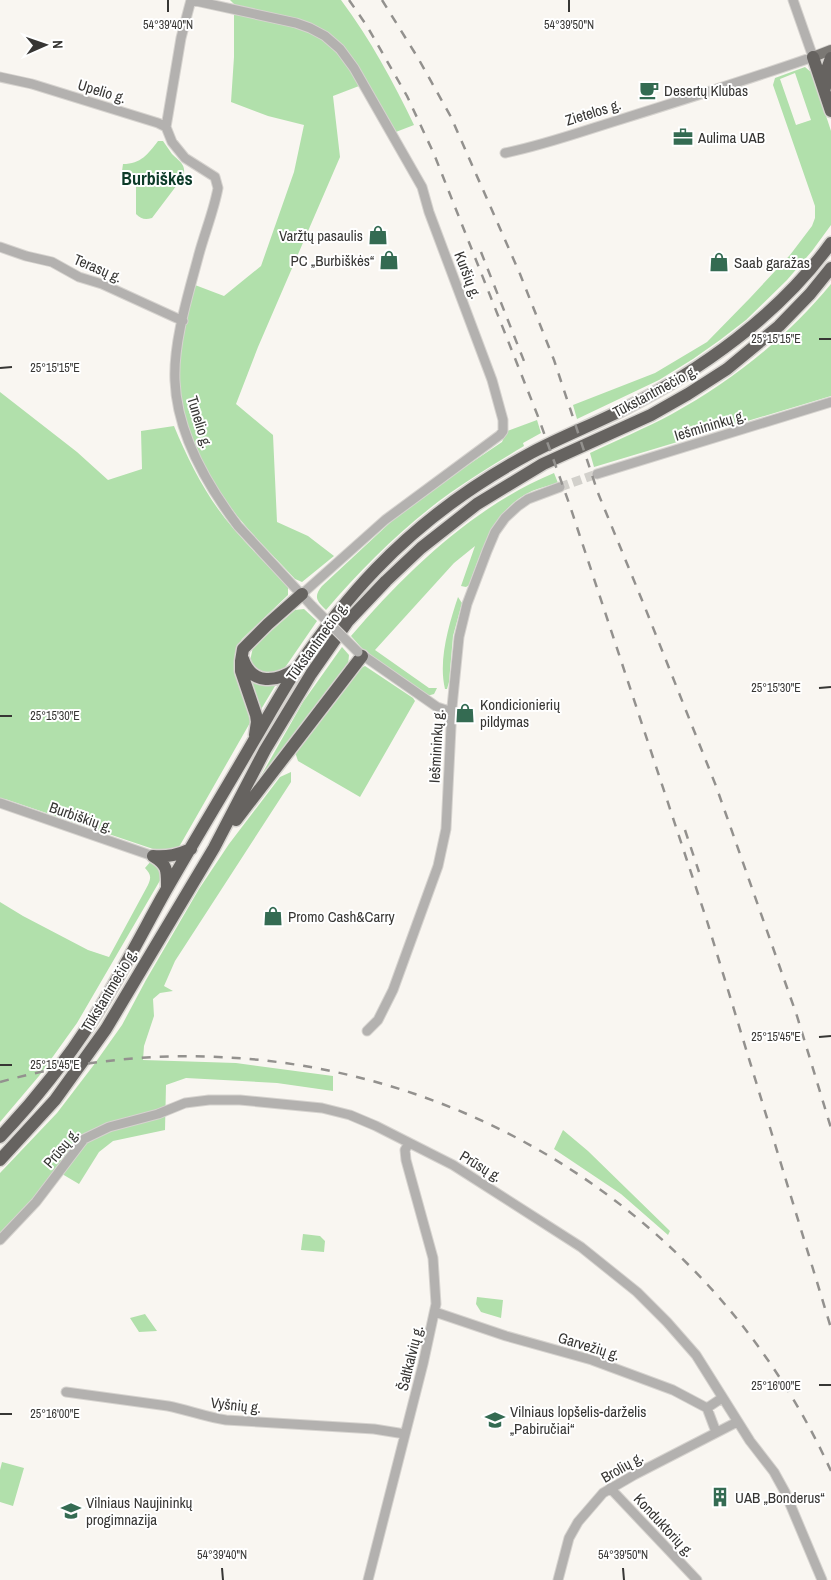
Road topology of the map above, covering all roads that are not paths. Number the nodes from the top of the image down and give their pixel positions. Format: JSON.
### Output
{"nodes":[{"id":1,"x":191,"y":0,"type":"edge"},
{"id":2,"x":793,"y":0,"type":"edge"},
{"id":3,"x":831,"y":50,"type":"edge"},
{"id":4,"x":813,"y":57,"type":"junction"},
{"id":5,"x":831,"y":58,"type":"edge"},
{"id":6,"x":0,"y":77,"type":"edge"},
{"id":7,"x":825,"y":93,"type":"junction"},
{"id":8,"x":831,"y":109,"type":"edge"},
{"id":9,"x":166,"y":127,"type":"junction"},
{"id":10,"x":505,"y":153,"type":"dead end"},
{"id":11,"x":831,"y":244,"type":"edge"},
{"id":12,"x":0,"y":247,"type":"edge"},
{"id":13,"x":831,"y":268,"type":"edge"},
{"id":14,"x":183,"y":321,"type":"junction"},
{"id":15,"x":831,"y":402,"type":"edge"},
{"id":16,"x":597,"y":474,"type":"tunnel mouth"},
{"id":17,"x":560,"y":487,"type":"tunnel mouth"},
{"id":18,"x":302,"y":594,"type":"junction"},
{"id":19,"x":360,"y":654,"type":"junction"},
{"id":20,"x":242,"y":655,"type":"junction"},
{"id":21,"x":298,"y":668,"type":"junction"},
{"id":22,"x":452,"y":712,"type":"junction"},
{"id":23,"x":252,"y":745,"type":"junction"},
{"id":24,"x":0,"y":803,"type":"edge"},
{"id":25,"x":191,"y":848,"type":"junction"},
{"id":26,"x":214,"y":848,"type":"junction"},
{"id":27,"x":153,"y":856,"type":"junction"},
{"id":28,"x":167,"y":890,"type":"junction"},
{"id":29,"x":367,"y":1031,"type":"dead end"},
{"id":30,"x":0,"y":1137,"type":"edge"},
{"id":31,"x":409,"y":1143,"type":"junction"},
{"id":32,"x":0,"y":1160,"type":"edge"},
{"id":33,"x":0,"y":1240,"type":"edge"},
{"id":34,"x":435,"y":1312,"type":"junction"},
{"id":35,"x":66,"y":1392,"type":"dead end"},
{"id":36,"x":722,"y":1398,"type":"junction"},
{"id":37,"x":706,"y":1408,"type":"junction"},
{"id":38,"x":737,"y":1422,"type":"junction"},
{"id":39,"x":716,"y":1432,"type":"junction"},
{"id":40,"x":405,"y":1434,"type":"junction"},
{"id":41,"x":610,"y":1488,"type":"junction"},
{"id":42,"x":368,"y":1580,"type":"edge"},
{"id":43,"x":558,"y":1580,"type":"edge"},
{"id":44,"x":698,"y":1580,"type":"edge"},
{"id":45,"x":822,"y":1580,"type":"edge"}],
"edges":[{"from":1,"to":9,"type":"street"},
{"from":1,"to":18,"type":"street","name":"Kuršių g."},
{"from":2,"to":4,"type":"street"},
{"from":3,"to":4,"type":"main road","name":"Zietelos g."},
{"from":4,"to":7,"type":"highway"},
{"from":4,"to":10,"type":"street","name":"Zietelos g."},
{"from":5,"to":7,"type":"highway"},
{"from":6,"to":9,"type":"street","name":"Upelio g."},
{"from":7,"to":8,"type":"highway"},
{"from":9,"to":14,"type":"street","name":"Tunelio g."},
{"from":11,"to":21,"type":"highway","name":"Tūkstantmečio g."},
{"from":12,"to":14,"type":"street","name":"Terasų g."},
{"from":13,"to":26,"type":"highway","name":"Tūkstantmečio g."},
{"from":14,"to":18,"type":"street","name":"Tunelio g."},
{"from":15,"to":16,"type":"street","name":"Iešmininkų g."},
{"from":17,"to":22,"type":"street","name":"Iešmininkų g."},
{"from":18,"to":19,"type":"street","name":"Tunelio g.","bridge":true},
{"from":18,"to":20,"type":"highway"},
{"from":19,"to":22,"type":"street","name":"Tunelio g."},
{"from":19,"to":26,"type":"highway"},
{"from":20,"to":21,"type":"highway"},
{"from":20,"to":23,"type":"highway"},
{"from":21,"to":23,"type":"highway","name":"Tūkstantmečio g."},
{"from":22,"to":29,"type":"street","name":"Iešmininkų g."},
{"from":23,"to":25,"type":"highway","name":"Tūkstantmečio g."},
{"from":24,"to":27,"type":"street","name":"Burbiškių g."},
{"from":25,"to":27,"type":"highway"},
{"from":25,"to":28,"type":"highway","name":"Tūkstantmečio g."},
{"from":26,"to":32,"type":"highway","name":"Tūkstantmečio g."},
{"from":27,"to":28,"type":"highway"},
{"from":28,"to":30,"type":"highway","name":"Tūkstantmečio g."},
{"from":31,"to":33,"type":"street","name":"Prūsų g."},
{"from":31,"to":34,"type":"street","name":"Šaltkalvių g."},
{"from":31,"to":36,"type":"street","name":"Prūsų g."},
{"from":34,"to":37,"type":"street","name":"Garvežių g."},
{"from":34,"to":40,"type":"street","name":"Šaltkalvių g."},
{"from":35,"to":40,"type":"street","name":"Vyšnių g."},
{"from":36,"to":37,"type":"street"},
{"from":36,"to":38,"type":"street","name":"Prūsų g."},
{"from":37,"to":39,"type":"street"},
{"from":38,"to":39,"type":"street","name":"Brolių g."},
{"from":38,"to":45,"type":"street","name":"Prūsų g."},
{"from":39,"to":41,"type":"street","name":"Brolių g."},
{"from":40,"to":42,"type":"street","name":"Šaltkalvių g."},
{"from":41,"to":43,"type":"street","name":"Brolių g."},
{"from":41,"to":44,"type":"street","name":"Konduktorių g."}]}
